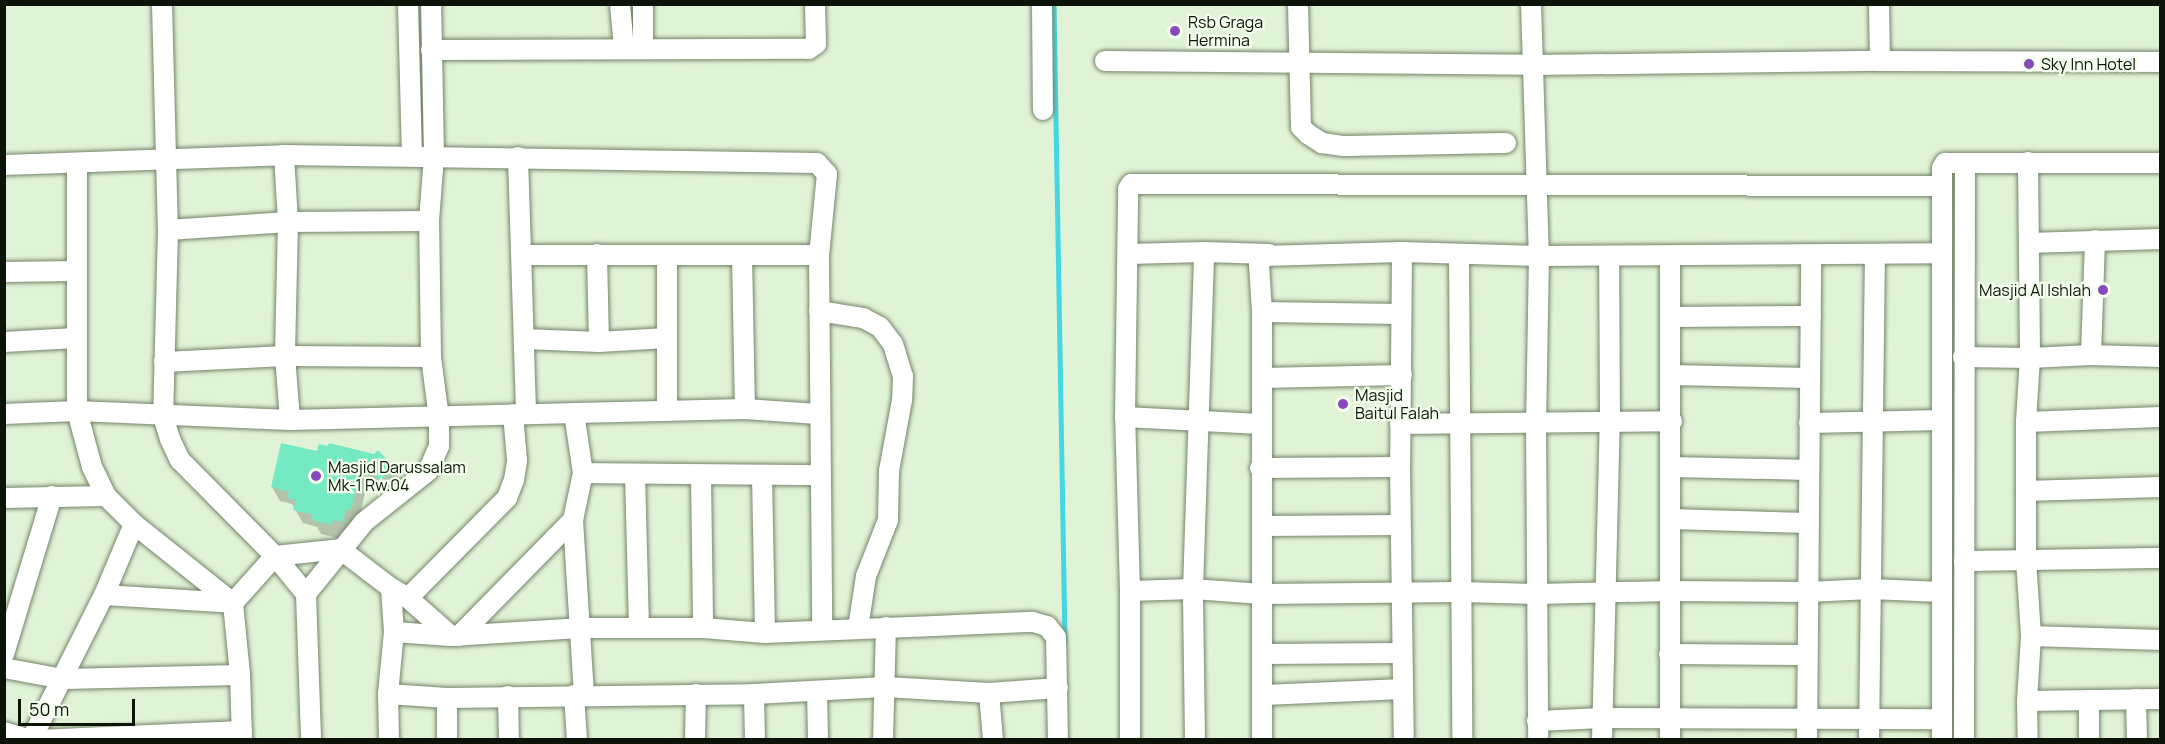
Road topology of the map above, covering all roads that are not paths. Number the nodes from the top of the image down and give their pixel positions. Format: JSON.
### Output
{"nodes":[{"id":1,"x":162,"y":4,"type":"edge"},
{"id":2,"x":408,"y":4,"type":"edge"},
{"id":3,"x":431,"y":4,"type":"edge"},
{"id":4,"x":620,"y":4,"type":"edge"},
{"id":5,"x":643,"y":4,"type":"edge"},
{"id":6,"x":815,"y":4,"type":"edge"},
{"id":7,"x":1042,"y":4,"type":"edge"},
{"id":8,"x":1298,"y":4,"type":"edge"},
{"id":9,"x":1531,"y":4,"type":"edge"},
{"id":10,"x":1879,"y":4,"type":"edge"},
{"id":11,"x":634,"y":49,"type":"junction"},
{"id":12,"x":430,"y":50,"type":"junction"},
{"id":13,"x":1105,"y":61,"type":"dead end"},
{"id":14,"x":1880,"y":61,"type":"junction"},
{"id":15,"x":2160,"y":62,"type":"edge"},
{"id":16,"x":1300,"y":63,"type":"junction"},
{"id":17,"x":1534,"y":65,"type":"junction"},
{"id":18,"x":1043,"y":110,"type":"dead end"},
{"id":19,"x":1506,"y":143,"type":"dead end"},
{"id":20,"x":284,"y":155,"type":"junction"},
{"id":21,"x":412,"y":156,"type":"junction"},
{"id":22,"x":434,"y":156,"type":"junction"},
{"id":23,"x":518,"y":157,"type":"junction"},
{"id":24,"x":166,"y":158,"type":"junction"},
{"id":25,"x":2028,"y":162,"type":"junction"},
{"id":26,"x":1965,"y":163,"type":"junction"},
{"id":27,"x":2160,"y":163,"type":"edge"},
{"id":28,"x":77,"y":164,"type":"junction"},
{"id":29,"x":4,"y":165,"type":"edge"},
{"id":30,"x":1537,"y":185,"type":"junction"},
{"id":31,"x":1942,"y":186,"type":"junction"},
{"id":32,"x":429,"y":221,"type":"junction"},
{"id":33,"x":288,"y":222,"type":"junction"},
{"id":34,"x":168,"y":230,"type":"junction"},
{"id":35,"x":2160,"y":239,"type":"edge"},
{"id":36,"x":2096,"y":240,"type":"junction"},
{"id":37,"x":2029,"y":243,"type":"junction"},
{"id":38,"x":1204,"y":252,"type":"junction"},
{"id":39,"x":1402,"y":252,"type":"junction"},
{"id":40,"x":1941,"y":253,"type":"junction"},
{"id":41,"x":597,"y":254,"type":"junction"},
{"id":42,"x":1129,"y":254,"type":"junction"},
{"id":43,"x":1269,"y":254,"type":"junction"},
{"id":44,"x":1875,"y":254,"type":"junction"},
{"id":45,"x":522,"y":255,"type":"junction"},
{"id":46,"x":742,"y":255,"type":"junction"},
{"id":47,"x":819,"y":255,"type":"junction"},
{"id":48,"x":1459,"y":255,"type":"junction"},
{"id":49,"x":1811,"y":255,"type":"junction"},
{"id":50,"x":667,"y":256,"type":"junction"},
{"id":51,"x":1539,"y":256,"type":"junction"},
{"id":52,"x":1609,"y":256,"type":"junction"},
{"id":53,"x":1670,"y":256,"type":"junction"},
{"id":54,"x":75,"y":271,"type":"junction"},
{"id":55,"x":4,"y":272,"type":"edge"},
{"id":56,"x":819,"y":311,"type":"junction"},
{"id":57,"x":1262,"y":312,"type":"junction"},
{"id":58,"x":1401,"y":314,"type":"junction"},
{"id":59,"x":1812,"y":316,"type":"junction"},
{"id":60,"x":1671,"y":317,"type":"junction"},
{"id":61,"x":75,"y":338,"type":"junction"},
{"id":62,"x":666,"y":338,"type":"junction"},
{"id":63,"x":525,"y":339,"type":"junction"},
{"id":64,"x":4,"y":342,"type":"edge"},
{"id":65,"x":599,"y":342,"type":"junction"},
{"id":66,"x":2091,"y":355,"type":"junction"},
{"id":67,"x":285,"y":356,"type":"junction"},
{"id":68,"x":430,"y":357,"type":"junction"},
{"id":69,"x":1963,"y":357,"type":"junction"},
{"id":70,"x":2160,"y":357,"type":"edge"},
{"id":71,"x":2030,"y":358,"type":"junction"},
{"id":72,"x":164,"y":362,"type":"junction"},
{"id":73,"x":1402,"y":375,"type":"junction"},
{"id":74,"x":1671,"y":375,"type":"junction"},
{"id":75,"x":1262,"y":378,"type":"junction"},
{"id":76,"x":1810,"y":378,"type":"junction"},
{"id":77,"x":745,"y":409,"type":"junction"},
{"id":78,"x":77,"y":411,"type":"junction"},
{"id":79,"x":667,"y":411,"type":"junction"},
{"id":80,"x":574,"y":413,"type":"junction"},
{"id":81,"x":4,"y":414,"type":"edge"},
{"id":82,"x":520,"y":414,"type":"junction"},
{"id":83,"x":818,"y":414,"type":"junction"},
{"id":84,"x":163,"y":416,"type":"junction"},
{"id":85,"x":1125,"y":417,"type":"junction"},
{"id":86,"x":2160,"y":417,"type":"edge"},
{"id":87,"x":439,"y":418,"type":"junction"},
{"id":88,"x":290,"y":420,"type":"junction"},
{"id":89,"x":1200,"y":420,"type":"junction"},
{"id":90,"x":1940,"y":420,"type":"junction"},
{"id":91,"x":1672,"y":421,"type":"junction"},
{"id":92,"x":1536,"y":422,"type":"junction"},
{"id":93,"x":1873,"y":422,"type":"junction"},
{"id":94,"x":2026,"y":422,"type":"junction"},
{"id":95,"x":1459,"y":423,"type":"junction"},
{"id":96,"x":1610,"y":423,"type":"junction"},
{"id":97,"x":1809,"y":423,"type":"junction"},
{"id":98,"x":1260,"y":424,"type":"junction"},
{"id":99,"x":1400,"y":424,"type":"junction"},
{"id":100,"x":1400,"y":466,"type":"junction"},
{"id":101,"x":1260,"y":468,"type":"junction"},
{"id":102,"x":1671,"y":468,"type":"junction"},
{"id":103,"x":1809,"y":470,"type":"junction"},
{"id":104,"x":583,"y":473,"type":"junction"},
{"id":105,"x":635,"y":474,"type":"junction"},
{"id":106,"x":762,"y":475,"type":"junction"},
{"id":107,"x":820,"y":475,"type":"junction"},
{"id":108,"x":701,"y":476,"type":"junction"},
{"id":109,"x":2160,"y":487,"type":"edge"},
{"id":110,"x":2026,"y":491,"type":"junction"},
{"id":111,"x":52,"y":496,"type":"junction"},
{"id":112,"x":106,"y":496,"type":"junction"},
{"id":113,"x":4,"y":498,"type":"edge"},
{"id":114,"x":1671,"y":519,"type":"junction"},
{"id":115,"x":573,"y":520,"type":"junction"},
{"id":116,"x":1809,"y":523,"type":"junction"},
{"id":117,"x":134,"y":524,"type":"junction"},
{"id":118,"x":1400,"y":525,"type":"junction"},
{"id":119,"x":1263,"y":526,"type":"junction"},
{"id":120,"x":340,"y":549,"type":"junction"},
{"id":121,"x":275,"y":556,"type":"junction"},
{"id":122,"x":2160,"y":558,"type":"edge"},
{"id":123,"x":2026,"y":560,"type":"junction"},
{"id":124,"x":1964,"y":561,"type":"junction"},
{"id":125,"x":1193,"y":589,"type":"junction"},
{"id":126,"x":1871,"y":589,"type":"junction"},
{"id":127,"x":1130,"y":591,"type":"junction"},
{"id":128,"x":1671,"y":591,"type":"junction"},
{"id":129,"x":1460,"y":592,"type":"junction"},
{"id":130,"x":1605,"y":592,"type":"junction"},
{"id":131,"x":1808,"y":592,"type":"junction"},
{"id":132,"x":1941,"y":592,"type":"junction"},
{"id":133,"x":400,"y":593,"type":"junction"},
{"id":134,"x":1402,"y":593,"type":"junction"},
{"id":135,"x":306,"y":594,"type":"junction"},
{"id":136,"x":1262,"y":594,"type":"junction"},
{"id":137,"x":1537,"y":594,"type":"junction"},
{"id":138,"x":104,"y":595,"type":"junction"},
{"id":139,"x":233,"y":603,"type":"junction"},
{"id":140,"x":886,"y":627,"type":"junction"},
{"id":141,"x":579,"y":628,"type":"junction"},
{"id":142,"x":639,"y":628,"type":"junction"},
{"id":143,"x":703,"y":628,"type":"junction"},
{"id":144,"x":858,"y":628,"type":"junction"},
{"id":145,"x":822,"y":629,"type":"junction"},
{"id":146,"x":394,"y":632,"type":"junction"},
{"id":147,"x":765,"y":633,"type":"junction"},
{"id":148,"x":455,"y":636,"type":"junction"},
{"id":149,"x":2031,"y":636,"type":"junction"},
{"id":150,"x":2160,"y":640,"type":"edge"},
{"id":151,"x":1402,"y":653,"type":"junction"},
{"id":152,"x":4,"y":654,"type":"edge"},
{"id":153,"x":1262,"y":654,"type":"junction"},
{"id":154,"x":1669,"y":654,"type":"junction"},
{"id":155,"x":1807,"y":655,"type":"junction"},
{"id":156,"x":4,"y":668,"type":"edge"},
{"id":157,"x":240,"y":675,"type":"junction"},
{"id":158,"x":63,"y":679,"type":"junction"},
{"id":159,"x":885,"y":687,"type":"junction"},
{"id":160,"x":1058,"y":688,"type":"junction"},
{"id":161,"x":1403,"y":689,"type":"junction"},
{"id":162,"x":817,"y":692,"type":"junction"},
{"id":163,"x":989,"y":693,"type":"junction"},
{"id":164,"x":388,"y":694,"type":"junction"},
{"id":165,"x":579,"y":694,"type":"junction"},
{"id":166,"x":696,"y":694,"type":"junction"},
{"id":167,"x":754,"y":694,"type":"junction"},
{"id":168,"x":1264,"y":695,"type":"junction"},
{"id":169,"x":508,"y":696,"type":"junction"},
{"id":170,"x":447,"y":698,"type":"junction"},
{"id":171,"x":2136,"y":699,"type":"junction"},
{"id":172,"x":2160,"y":699,"type":"edge"},
{"id":173,"x":2088,"y":700,"type":"junction"},
{"id":174,"x":2027,"y":701,"type":"junction"},
{"id":175,"x":1602,"y":718,"type":"junction"},
{"id":176,"x":1670,"y":719,"type":"junction"},
{"id":177,"x":1869,"y":719,"type":"junction"},
{"id":178,"x":1942,"y":719,"type":"junction"},
{"id":179,"x":1537,"y":730,"type":"edge"},
{"id":180,"x":1807,"y":730,"type":"edge"},
{"id":181,"x":4,"y":732,"type":"edge"},
{"id":182,"x":242,"y":735,"type":"edge"},
{"id":183,"x":30,"y":740,"type":"edge"},
{"id":184,"x":36,"y":740,"type":"edge"},
{"id":185,"x":311,"y":740,"type":"edge"},
{"id":186,"x":389,"y":740,"type":"edge"},
{"id":187,"x":447,"y":740,"type":"edge"},
{"id":188,"x":509,"y":740,"type":"edge"},
{"id":189,"x":577,"y":740,"type":"edge"},
{"id":190,"x":695,"y":740,"type":"edge"},
{"id":191,"x":755,"y":740,"type":"edge"},
{"id":192,"x":818,"y":740,"type":"edge"},
{"id":193,"x":884,"y":740,"type":"edge"},
{"id":194,"x":993,"y":740,"type":"edge"},
{"id":195,"x":1058,"y":740,"type":"edge"},
{"id":196,"x":1130,"y":740,"type":"edge"},
{"id":197,"x":1195,"y":740,"type":"edge"},
{"id":198,"x":1262,"y":740,"type":"edge"},
{"id":199,"x":1404,"y":740,"type":"edge"},
{"id":200,"x":1462,"y":740,"type":"edge"},
{"id":201,"x":1602,"y":740,"type":"edge"},
{"id":202,"x":1670,"y":740,"type":"edge"},
{"id":203,"x":1869,"y":740,"type":"edge"},
{"id":204,"x":1942,"y":740,"type":"edge"},
{"id":205,"x":1964,"y":740,"type":"edge"},
{"id":206,"x":2028,"y":740,"type":"edge"},
{"id":207,"x":2089,"y":740,"type":"edge"},
{"id":208,"x":2137,"y":740,"type":"edge"}],
"edges":[{"from":1,"to":24,"type":"street"},
{"from":2,"to":21,"type":"street"},
{"from":3,"to":12,"type":"street"},
{"from":4,"to":11,"type":"street"},
{"from":5,"to":11,"type":"street"},
{"from":6,"to":11,"type":"street"},
{"from":7,"to":18,"type":"street"},
{"from":8,"to":16,"type":"street"},
{"from":9,"to":17,"type":"street"},
{"from":10,"to":14,"type":"street"},
{"from":11,"to":12,"type":"street"},
{"from":12,"to":22,"type":"street"},
{"from":13,"to":16,"type":"street"},
{"from":14,"to":15,"type":"street"},
{"from":14,"to":17,"type":"street"},
{"from":16,"to":17,"type":"street"},
{"from":16,"to":19,"type":"street"},
{"from":17,"to":30,"type":"street"},
{"from":20,"to":21,"type":"street"},
{"from":20,"to":24,"type":"street"},
{"from":20,"to":33,"type":"street"},
{"from":21,"to":22,"type":"street"},
{"from":22,"to":23,"type":"street"},
{"from":22,"to":32,"type":"street"},
{"from":23,"to":45,"type":"street"},
{"from":23,"to":47,"type":"street"},
{"from":24,"to":28,"type":"street"},
{"from":24,"to":34,"type":"street"},
{"from":25,"to":26,"type":"street"},
{"from":25,"to":27,"type":"street"},
{"from":25,"to":37,"type":"street"},
{"from":26,"to":31,"type":"street"},
{"from":26,"to":69,"type":"street"},
{"from":28,"to":29,"type":"street"},
{"from":28,"to":54,"type":"street"},
{"from":30,"to":31,"type":"street"},
{"from":30,"to":42,"type":"street"},
{"from":30,"to":51,"type":"street"},
{"from":31,"to":40,"type":"street"},
{"from":32,"to":33,"type":"street"},
{"from":32,"to":68,"type":"street"},
{"from":33,"to":34,"type":"street"},
{"from":33,"to":67,"type":"street"},
{"from":34,"to":72,"type":"street"},
{"from":35,"to":36,"type":"street"},
{"from":36,"to":37,"type":"street"},
{"from":36,"to":66,"type":"street"},
{"from":37,"to":71,"type":"street"},
{"from":38,"to":42,"type":"street"},
{"from":38,"to":43,"type":"street"},
{"from":38,"to":89,"type":"street"},
{"from":39,"to":43,"type":"street"},
{"from":39,"to":48,"type":"street"},
{"from":39,"to":58,"type":"street"},
{"from":40,"to":44,"type":"street"},
{"from":40,"to":90,"type":"street"},
{"from":41,"to":45,"type":"street"},
{"from":41,"to":50,"type":"street"},
{"from":41,"to":65,"type":"street"},
{"from":42,"to":85,"type":"street"},
{"from":43,"to":57,"type":"street"},
{"from":44,"to":49,"type":"street"},
{"from":44,"to":93,"type":"street"},
{"from":45,"to":63,"type":"street"},
{"from":46,"to":47,"type":"street"},
{"from":46,"to":50,"type":"street"},
{"from":46,"to":77,"type":"street"},
{"from":47,"to":56,"type":"street"},
{"from":48,"to":51,"type":"street"},
{"from":48,"to":95,"type":"street"},
{"from":49,"to":53,"type":"street"},
{"from":49,"to":59,"type":"street"},
{"from":50,"to":62,"type":"street"},
{"from":51,"to":52,"type":"street"},
{"from":51,"to":92,"type":"street"},
{"from":52,"to":53,"type":"street"},
{"from":52,"to":96,"type":"street"},
{"from":53,"to":60,"type":"street"},
{"from":54,"to":55,"type":"street"},
{"from":54,"to":61,"type":"street"},
{"from":56,"to":83,"type":"street"},
{"from":56,"to":144,"type":"street"},
{"from":57,"to":58,"type":"street"},
{"from":57,"to":75,"type":"street"},
{"from":58,"to":73,"type":"street"},
{"from":59,"to":60,"type":"street"},
{"from":59,"to":76,"type":"street"},
{"from":60,"to":74,"type":"street"},
{"from":61,"to":64,"type":"street"},
{"from":61,"to":78,"type":"street"},
{"from":62,"to":65,"type":"street"},
{"from":62,"to":79,"type":"street"},
{"from":63,"to":65,"type":"street"},
{"from":63,"to":82,"type":"street"},
{"from":66,"to":70,"type":"street"},
{"from":66,"to":71,"type":"street"},
{"from":67,"to":68,"type":"street"},
{"from":67,"to":72,"type":"street"},
{"from":67,"to":88,"type":"street"},
{"from":68,"to":87,"type":"street"},
{"from":69,"to":71,"type":"street"},
{"from":69,"to":124,"type":"street"},
{"from":71,"to":94,"type":"street"},
{"from":72,"to":84,"type":"street"},
{"from":73,"to":75,"type":"street"},
{"from":73,"to":99,"type":"street"},
{"from":74,"to":76,"type":"street"},
{"from":74,"to":91,"type":"street"},
{"from":75,"to":98,"type":"street"},
{"from":76,"to":97,"type":"street"},
{"from":77,"to":79,"type":"street"},
{"from":77,"to":83,"type":"street"},
{"from":78,"to":81,"type":"street"},
{"from":78,"to":84,"type":"street"},
{"from":78,"to":112,"type":"street"},
{"from":79,"to":80,"type":"street"},
{"from":80,"to":82,"type":"street"},
{"from":80,"to":104,"type":"street"},
{"from":82,"to":87,"type":"street"},
{"from":82,"to":133,"type":"street"},
{"from":83,"to":107,"type":"street"},
{"from":84,"to":88,"type":"street"},
{"from":84,"to":121,"type":"street"},
{"from":85,"to":89,"type":"street"},
{"from":85,"to":127,"type":"street"},
{"from":86,"to":94,"type":"street"},
{"from":87,"to":88,"type":"street"},
{"from":87,"to":120,"type":"street"},
{"from":89,"to":98,"type":"street"},
{"from":89,"to":125,"type":"street"},
{"from":90,"to":93,"type":"street"},
{"from":90,"to":132,"type":"street"},
{"from":91,"to":96,"type":"street"},
{"from":91,"to":102,"type":"street"},
{"from":92,"to":95,"type":"street"},
{"from":92,"to":96,"type":"street"},
{"from":92,"to":137,"type":"street"},
{"from":93,"to":97,"type":"street"},
{"from":93,"to":126,"type":"street"},
{"from":94,"to":110,"type":"street"},
{"from":95,"to":99,"type":"street"},
{"from":95,"to":129,"type":"street"},
{"from":96,"to":130,"type":"street"},
{"from":97,"to":103,"type":"street"},
{"from":98,"to":101,"type":"street"},
{"from":99,"to":100,"type":"street"},
{"from":100,"to":101,"type":"street"},
{"from":100,"to":118,"type":"street"},
{"from":101,"to":119,"type":"street"},
{"from":102,"to":103,"type":"street"},
{"from":102,"to":114,"type":"street"},
{"from":103,"to":116,"type":"street"},
{"from":104,"to":105,"type":"street"},
{"from":104,"to":115,"type":"street"},
{"from":105,"to":108,"type":"street"},
{"from":105,"to":142,"type":"street"},
{"from":106,"to":107,"type":"street"},
{"from":106,"to":108,"type":"street"},
{"from":106,"to":147,"type":"street"},
{"from":107,"to":145,"type":"street"},
{"from":108,"to":143,"type":"street"},
{"from":109,"to":110,"type":"street"},
{"from":110,"to":123,"type":"street"},
{"from":111,"to":112,"type":"street"},
{"from":111,"to":113,"type":"street"},
{"from":111,"to":152,"type":"street"},
{"from":112,"to":117,"type":"street"},
{"from":114,"to":116,"type":"street"},
{"from":114,"to":128,"type":"street"},
{"from":115,"to":141,"type":"street"},
{"from":115,"to":148,"type":"street"},
{"from":116,"to":131,"type":"street"},
{"from":117,"to":138,"type":"street"},
{"from":117,"to":139,"type":"street"},
{"from":118,"to":119,"type":"street"},
{"from":118,"to":134,"type":"street"},
{"from":119,"to":136,"type":"street"},
{"from":120,"to":121,"type":"street"},
{"from":120,"to":133,"type":"street"},
{"from":120,"to":135,"type":"street"},
{"from":121,"to":135,"type":"street"},
{"from":121,"to":139,"type":"street"},
{"from":122,"to":123,"type":"street"},
{"from":123,"to":124,"type":"street"},
{"from":123,"to":149,"type":"street"},
{"from":124,"to":205,"type":"street"},
{"from":125,"to":127,"type":"street"},
{"from":125,"to":136,"type":"street"},
{"from":125,"to":197,"type":"street"},
{"from":126,"to":131,"type":"street"},
{"from":126,"to":132,"type":"street"},
{"from":126,"to":177,"type":"street"},
{"from":127,"to":196,"type":"street"},
{"from":128,"to":130,"type":"street"},
{"from":128,"to":131,"type":"street"},
{"from":128,"to":154,"type":"street"},
{"from":129,"to":134,"type":"street"},
{"from":129,"to":137,"type":"street"},
{"from":129,"to":200,"type":"street"},
{"from":130,"to":137,"type":"street"},
{"from":130,"to":175,"type":"street"},
{"from":131,"to":155,"type":"street"},
{"from":132,"to":178,"type":"street"},
{"from":133,"to":146,"type":"street"},
{"from":133,"to":148,"type":"street"},
{"from":134,"to":136,"type":"street"},
{"from":134,"to":151,"type":"street"},
{"from":135,"to":185,"type":"street"},
{"from":136,"to":153,"type":"street"},
{"from":137,"to":179,"type":"street"},
{"from":138,"to":139,"type":"street"},
{"from":138,"to":158,"type":"street"},
{"from":139,"to":157,"type":"street"},
{"from":140,"to":144,"type":"street"},
{"from":140,"to":159,"type":"street"},
{"from":140,"to":160,"type":"street"},
{"from":141,"to":142,"type":"street"},
{"from":141,"to":148,"type":"street"},
{"from":141,"to":165,"type":"street"},
{"from":142,"to":143,"type":"street"},
{"from":143,"to":147,"type":"street"},
{"from":144,"to":145,"type":"street"},
{"from":145,"to":147,"type":"street"},
{"from":146,"to":148,"type":"street"},
{"from":146,"to":164,"type":"street"},
{"from":149,"to":150,"type":"street"},
{"from":149,"to":174,"type":"street"},
{"from":151,"to":153,"type":"street"},
{"from":151,"to":161,"type":"street"},
{"from":153,"to":168,"type":"street"},
{"from":154,"to":155,"type":"street"},
{"from":154,"to":176,"type":"street"},
{"from":155,"to":180,"type":"street"},
{"from":156,"to":158,"type":"street"},
{"from":157,"to":158,"type":"street"},
{"from":157,"to":182,"type":"street"},
{"from":158,"to":183,"type":"street"},
{"from":159,"to":162,"type":"street"},
{"from":159,"to":163,"type":"street"},
{"from":159,"to":193,"type":"street"},
{"from":160,"to":163,"type":"street"},
{"from":160,"to":195,"type":"street"},
{"from":161,"to":168,"type":"street"},
{"from":161,"to":199,"type":"street"},
{"from":162,"to":167,"type":"street"},
{"from":162,"to":192,"type":"street"},
{"from":163,"to":194,"type":"street"},
{"from":164,"to":170,"type":"street"},
{"from":164,"to":186,"type":"street"},
{"from":165,"to":166,"type":"street"},
{"from":165,"to":169,"type":"street"},
{"from":165,"to":189,"type":"street"},
{"from":166,"to":167,"type":"street"},
{"from":166,"to":190,"type":"street"},
{"from":167,"to":191,"type":"street"},
{"from":168,"to":198,"type":"street"},
{"from":169,"to":170,"type":"street"},
{"from":169,"to":188,"type":"street"},
{"from":170,"to":187,"type":"street"},
{"from":171,"to":172,"type":"street"},
{"from":171,"to":173,"type":"street"},
{"from":171,"to":208,"type":"street"},
{"from":173,"to":174,"type":"street"},
{"from":173,"to":207,"type":"street"},
{"from":174,"to":206,"type":"street"},
{"from":175,"to":176,"type":"street"},
{"from":175,"to":179,"type":"street"},
{"from":175,"to":201,"type":"street"},
{"from":176,"to":180,"type":"street"},
{"from":176,"to":202,"type":"street"},
{"from":177,"to":178,"type":"street"},
{"from":177,"to":180,"type":"street"},
{"from":177,"to":203,"type":"street"},
{"from":178,"to":204,"type":"street"},
{"from":181,"to":183,"type":"street"},
{"from":182,"to":184,"type":"street"}]}
